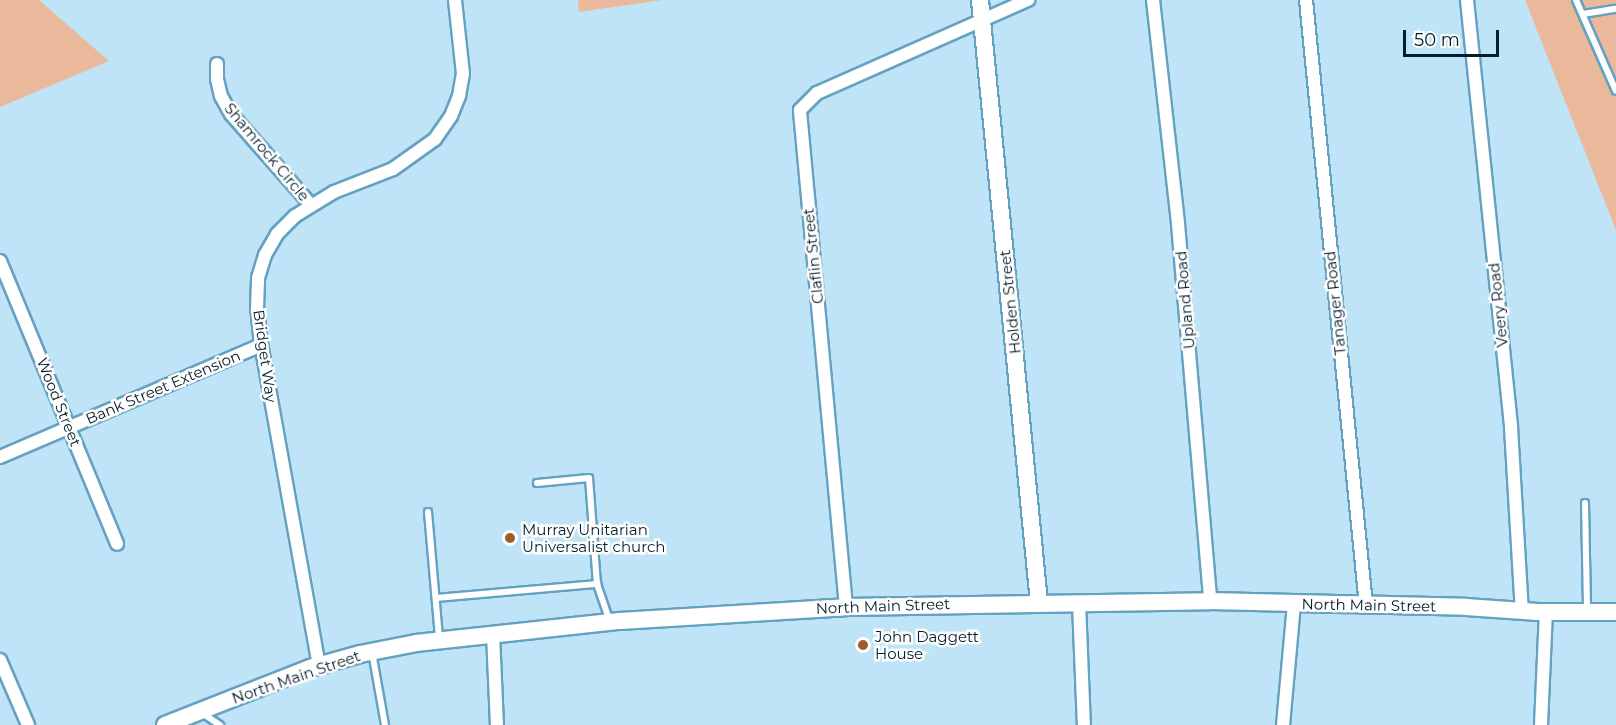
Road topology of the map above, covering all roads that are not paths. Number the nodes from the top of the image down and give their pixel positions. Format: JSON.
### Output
{"nodes":[{"id":1,"x":456,"y":0,"type":"edge"},
{"id":2,"x":980,"y":0,"type":"edge"},
{"id":3,"x":1028,"y":0,"type":"edge"},
{"id":4,"x":1153,"y":0,"type":"edge"},
{"id":5,"x":1306,"y":0,"type":"edge"},
{"id":6,"x":1467,"y":0,"type":"edge"},
{"id":7,"x":1576,"y":0,"type":"edge"},
{"id":8,"x":1616,"y":9,"type":"edge"},
{"id":9,"x":1583,"y":14,"type":"junction"},
{"id":10,"x":982,"y":19,"type":"junction"},
{"id":11,"x":217,"y":64,"type":"dead end"},
{"id":12,"x":1616,"y":91,"type":"edge"},
{"id":13,"x":311,"y":205,"type":"junction"},
{"id":14,"x":0,"y":261,"type":"edge"},
{"id":15,"x":261,"y":345,"type":"junction"},
{"id":16,"x":69,"y":427,"type":"junction"},
{"id":17,"x":0,"y":457,"type":"edge"},
{"id":18,"x":537,"y":483,"type":"dead end"},
{"id":19,"x":1585,"y":503,"type":"dead end"},
{"id":20,"x":428,"y":512,"type":"dead end"},
{"id":21,"x":117,"y":544,"type":"dead end"},
{"id":22,"x":597,"y":584,"type":"junction"},
{"id":23,"x":436,"y":598,"type":"junction"},
{"id":24,"x":1210,"y":601,"type":"junction"},
{"id":25,"x":1039,"y":603,"type":"junction"},
{"id":26,"x":1080,"y":603,"type":"junction"},
{"id":27,"x":1294,"y":604,"type":"junction"},
{"id":28,"x":1366,"y":605,"type":"junction"},
{"id":29,"x":846,"y":607,"type":"junction"},
{"id":30,"x":1521,"y":611,"type":"junction"},
{"id":31,"x":1587,"y":611,"type":"junction"},
{"id":32,"x":1546,"y":612,"type":"junction"},
{"id":33,"x":1616,"y":612,"type":"edge"},
{"id":34,"x":610,"y":622,"type":"junction"},
{"id":35,"x":493,"y":634,"type":"junction"},
{"id":36,"x":439,"y":640,"type":"junction"},
{"id":37,"x":372,"y":652,"type":"junction"},
{"id":38,"x":0,"y":660,"type":"edge"},
{"id":39,"x":319,"y":666,"type":"junction"},
{"id":40,"x":199,"y":711,"type":"junction"},
{"id":41,"x":28,"y":725,"type":"edge"},
{"id":42,"x":165,"y":725,"type":"edge"},
{"id":43,"x":220,"y":725,"type":"edge"},
{"id":44,"x":385,"y":725,"type":"edge"},
{"id":45,"x":497,"y":725,"type":"edge"},
{"id":46,"x":1084,"y":725,"type":"edge"},
{"id":47,"x":1283,"y":725,"type":"edge"},
{"id":48,"x":1541,"y":725,"type":"edge"}],
"edges":[{"from":1,"to":13,"type":"street","name":"Bridget Way"},
{"from":2,"to":10,"type":"main road","name":"Holden Street"},
{"from":3,"to":10,"type":"street"},
{"from":4,"to":24,"type":"street","name":"Upland Road"},
{"from":5,"to":28,"type":"street","name":"Tanager Road"},
{"from":6,"to":30,"type":"street","name":"Veery Road"},
{"from":7,"to":9,"type":"lane"},
{"from":8,"to":9,"type":"lane"},
{"from":9,"to":12,"type":"lane"},
{"from":10,"to":25,"type":"main road","name":"Holden Street"},
{"from":10,"to":29,"type":"street","name":"Claflin Street"},
{"from":11,"to":13,"type":"street","name":"Shamrock Circle"},
{"from":13,"to":15,"type":"street","name":"Bridget Way"},
{"from":14,"to":16,"type":"street","name":"Wood Street"},
{"from":15,"to":16,"type":"street","name":"Bank Street Extension"},
{"from":15,"to":39,"type":"street","name":"Bridget Way"},
{"from":16,"to":17,"type":"street","name":"Bank Street Extension"},
{"from":16,"to":21,"type":"street","name":"Wood Street"},
{"from":18,"to":22,"type":"lane"},
{"from":19,"to":31,"type":"lane"},
{"from":20,"to":23,"type":"lane"},
{"from":22,"to":23,"type":"lane"},
{"from":22,"to":34,"type":"lane"},
{"from":23,"to":36,"type":"lane"},
{"from":24,"to":26,"type":"main road","name":"North Main Street"},
{"from":24,"to":27,"type":"main road","name":"North Main Street"},
{"from":25,"to":26,"type":"main road","name":"North Main Street"},
{"from":25,"to":29,"type":"main road","name":"North Main Street"},
{"from":26,"to":46,"type":"street"},
{"from":27,"to":28,"type":"main road","name":"North Main Street"},
{"from":27,"to":47,"type":"street"},
{"from":28,"to":30,"type":"main road","name":"North Main Street"},
{"from":29,"to":34,"type":"main road","name":"North Main Street"},
{"from":30,"to":32,"type":"main road","name":"North Main Street"},
{"from":31,"to":32,"type":"main road","name":"North Main Street"},
{"from":31,"to":33,"type":"main road","name":"North Main Street"},
{"from":32,"to":48,"type":"street"},
{"from":34,"to":35,"type":"main road","name":"North Main Street"},
{"from":35,"to":36,"type":"main road","name":"North Main Street"},
{"from":35,"to":45,"type":"street"},
{"from":36,"to":37,"type":"main road","name":"North Main Street"},
{"from":37,"to":39,"type":"main road","name":"North Main Street"},
{"from":37,"to":44,"type":"lane"},
{"from":38,"to":41,"type":"street"},
{"from":39,"to":40,"type":"main road","name":"North Main Street"},
{"from":40,"to":42,"type":"main road","name":"North Main Street"},
{"from":40,"to":43,"type":"lane"}]}
